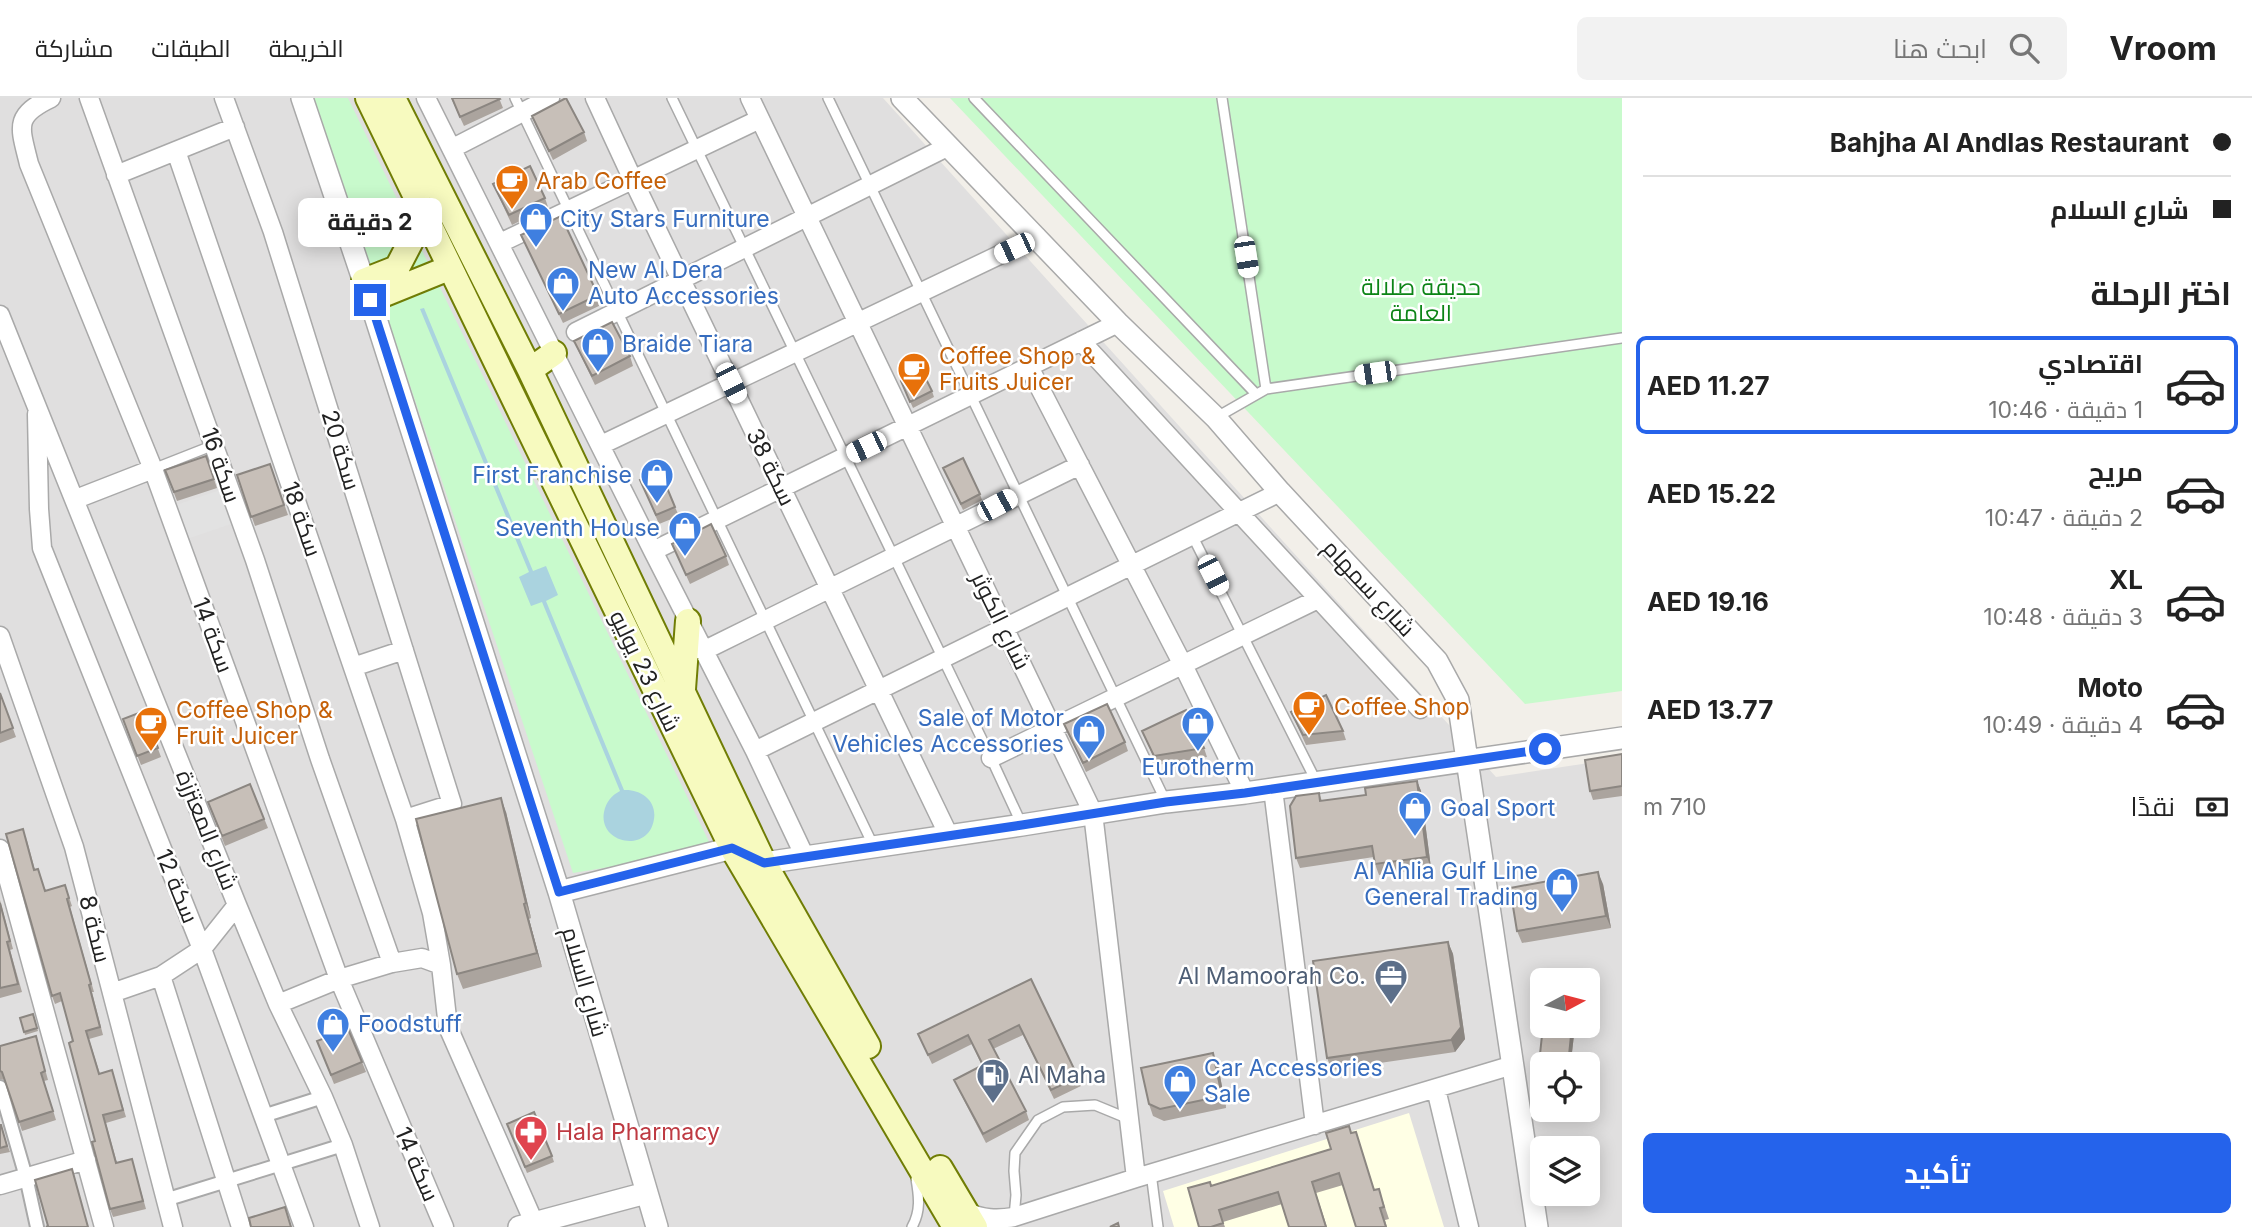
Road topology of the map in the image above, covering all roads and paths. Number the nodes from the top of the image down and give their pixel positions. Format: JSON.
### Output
{"nodes":[{"id":1,"x":51,"y":98,"type":"edge"},
{"id":2,"x":89,"y":98,"type":"edge"},
{"id":3,"x":225,"y":98,"type":"edge"},
{"id":4,"x":302,"y":98,"type":"edge"},
{"id":5,"x":368,"y":98,"type":"edge"},
{"id":6,"x":393,"y":98,"type":"edge"},
{"id":7,"x":426,"y":98,"type":"edge"},
{"id":8,"x":550,"y":98,"type":"edge"},
{"id":9,"x":595,"y":98,"type":"edge"},
{"id":10,"x":672,"y":98,"type":"edge"},
{"id":11,"x":750,"y":98,"type":"edge"},
{"id":12,"x":828,"y":98,"type":"edge"},
{"id":13,"x":902,"y":98,"type":"edge"},
{"id":14,"x":974,"y":98,"type":"edge"},
{"id":15,"x":1222,"y":98,"type":"edge"},
{"id":16,"x":518,"y":105,"type":"edge"},
{"id":17,"x":760,"y":119,"type":"junction"},
{"id":18,"x":235,"y":127,"type":"junction"},
{"id":19,"x":949,"y":146,"type":"junction"},
{"id":20,"x":453,"y":148,"type":"junction"},
{"id":21,"x":697,"y":149,"type":"junction"},
{"id":22,"x":176,"y":150,"type":"junction"},
{"id":23,"x":116,"y":175,"type":"junction"},
{"id":24,"x":633,"y":180,"type":"junction"},
{"id":25,"x":870,"y":186,"type":"junction"},
{"id":26,"x":569,"y":211,"type":"junction"},
{"id":27,"x":424,"y":216,"type":"junction"},
{"id":28,"x":807,"y":217,"type":"junction"},
{"id":29,"x":1037,"y":237,"type":"junction"},
{"id":30,"x":500,"y":243,"type":"junction"},
{"id":31,"x":744,"y":248,"type":"junction"},
{"id":32,"x":449,"y":268,"type":"junction"},
{"id":33,"x":681,"y":280,"type":"junction"},
{"id":34,"x":367,"y":291,"type":"junction"},
{"id":35,"x":921,"y":293,"type":"junction"},
{"id":36,"x":617,"y":311,"type":"junction"},
{"id":37,"x":0,"y":315,"type":"edge"},
{"id":38,"x":858,"y":323,"type":"junction"},
{"id":39,"x":1118,"y":323,"type":"junction"},
{"id":40,"x":576,"y":332,"type":"dead end"},
{"id":41,"x":1622,"y":338,"type":"edge"},
{"id":42,"x":1081,"y":341,"type":"junction"},
{"id":43,"x":554,"y":353,"type":"junction"},
{"id":44,"x":795,"y":353,"type":"junction"},
{"id":45,"x":1029,"y":366,"type":"junction"},
{"id":46,"x":530,"y":370,"type":"junction"},
{"id":47,"x":731,"y":383,"type":"junction"},
{"id":48,"x":1261,"y":391,"type":"junction"},
{"id":49,"x":971,"y":396,"type":"junction"},
{"id":50,"x":37,"y":403,"type":"junction"},
{"id":51,"x":666,"y":414,"type":"junction"},
{"id":52,"x":1216,"y":418,"type":"junction"},
{"id":53,"x":908,"y":426,"type":"junction"},
{"id":54,"x":214,"y":445,"type":"junction"},
{"id":55,"x":601,"y":445,"type":"junction"},
{"id":56,"x":844,"y":457,"type":"junction"},
{"id":57,"x":1080,"y":465,"type":"junction"},
{"id":58,"x":153,"y":469,"type":"junction"},
{"id":59,"x":781,"y":488,"type":"junction"},
{"id":60,"x":1280,"y":492,"type":"junction"},
{"id":61,"x":1018,"y":494,"type":"junction"},
{"id":62,"x":76,"y":499,"type":"junction"},
{"id":63,"x":1239,"y":512,"type":"junction"},
{"id":64,"x":716,"y":520,"type":"junction"},
{"id":65,"x":956,"y":526,"type":"junction"},
{"id":66,"x":1192,"y":535,"type":"junction"},
{"id":67,"x":653,"y":551,"type":"junction"},
{"id":68,"x":893,"y":557,"type":"junction"},
{"id":69,"x":1131,"y":565,"type":"junction"},
{"id":70,"x":830,"y":588,"type":"junction"},
{"id":71,"x":1068,"y":597,"type":"junction"},
{"id":72,"x":1318,"y":599,"type":"junction"},
{"id":73,"x":688,"y":621,"type":"junction"},
{"id":74,"x":765,"y":621,"type":"junction"},
{"id":75,"x":1005,"y":628,"type":"junction"},
{"id":76,"x":0,"y":636,"type":"edge"},
{"id":77,"x":1243,"y":636,"type":"junction"},
{"id":78,"x":404,"y":650,"type":"junction"},
{"id":79,"x":703,"y":651,"type":"junction"},
{"id":80,"x":942,"y":659,"type":"junction"},
{"id":81,"x":1183,"y":665,"type":"junction"},
{"id":82,"x":353,"y":667,"type":"junction"},
{"id":83,"x":683,"y":690,"type":"junction"},
{"id":84,"x":879,"y":690,"type":"junction"},
{"id":85,"x":1115,"y":696,"type":"junction"},
{"id":86,"x":1420,"y":709,"type":"dead end"},
{"id":87,"x":814,"y":722,"type":"junction"},
{"id":88,"x":1053,"y":728,"type":"junction"},
{"id":89,"x":1622,"y":738,"type":"edge"},
{"id":90,"x":755,"y":751,"type":"junction"},
{"id":91,"x":991,"y":758,"type":"junction"},
{"id":92,"x":1468,"y":761,"type":"junction"},
{"id":93,"x":1317,"y":782,"type":"junction"},
{"id":94,"x":1273,"y":789,"type":"junction"},
{"id":95,"x":1245,"y":793,"type":"junction"},
{"id":96,"x":1166,"y":802,"type":"junction"},
{"id":97,"x":1093,"y":813,"type":"junction"},
{"id":98,"x":405,"y":819,"type":"junction"},
{"id":99,"x":1022,"y":825,"type":"junction"},
{"id":100,"x":949,"y":836,"type":"junction"},
{"id":101,"x":874,"y":847,"type":"junction"},
{"id":102,"x":732,"y":848,"type":"junction"},
{"id":103,"x":0,"y":849,"type":"edge"},
{"id":104,"x":805,"y":857,"type":"junction"},
{"id":105,"x":764,"y":863,"type":"junction"},
{"id":106,"x":559,"y":892,"type":"junction"},
{"id":107,"x":237,"y":905,"type":"junction"},
{"id":108,"x":202,"y":948,"type":"junction"},
{"id":109,"x":392,"y":963,"type":"junction"},
{"id":110,"x":441,"y":965,"type":"junction"},
{"id":111,"x":161,"y":976,"type":"junction"},
{"id":112,"x":339,"y":979,"type":"junction"},
{"id":113,"x":112,"y":993,"type":"junction"},
{"id":114,"x":278,"y":1003,"type":"junction"},
{"id":115,"x":1513,"y":1065,"type":"junction"},
{"id":116,"x":0,"y":1087,"type":"edge"},
{"id":117,"x":1436,"y":1089,"type":"junction"},
{"id":118,"x":323,"y":1097,"type":"junction"},
{"id":119,"x":263,"y":1116,"type":"junction"},
{"id":120,"x":1129,"y":1119,"type":"junction"},
{"id":121,"x":1315,"y":1125,"type":"junction"},
{"id":122,"x":343,"y":1145,"type":"junction"},
{"id":123,"x":912,"y":1153,"type":"junction"},
{"id":124,"x":86,"y":1160,"type":"junction"},
{"id":125,"x":281,"y":1164,"type":"junction"},
{"id":126,"x":1144,"y":1176,"type":"junction"},
{"id":127,"x":26,"y":1177,"type":"junction"},
{"id":128,"x":226,"y":1181,"type":"junction"},
{"id":129,"x":0,"y":1185,"type":"edge"},
{"id":130,"x":646,"y":1193,"type":"junction"},
{"id":131,"x":165,"y":1200,"type":"junction"},
{"id":132,"x":966,"y":1222,"type":"edge"},
{"id":133,"x":1011,"y":1222,"type":"edge"},
{"id":134,"x":530,"y":1226,"type":"edge"},
{"id":135,"x":37,"y":1227,"type":"edge"},
{"id":136,"x":104,"y":1227,"type":"edge"},
{"id":137,"x":173,"y":1227,"type":"edge"},
{"id":138,"x":240,"y":1227,"type":"edge"},
{"id":139,"x":304,"y":1227,"type":"edge"},
{"id":140,"x":370,"y":1227,"type":"edge"},
{"id":141,"x":444,"y":1227,"type":"edge"},
{"id":142,"x":657,"y":1227,"type":"edge"},
{"id":143,"x":912,"y":1227,"type":"edge"},
{"id":144,"x":1158,"y":1227,"type":"edge"},
{"id":145,"x":1469,"y":1227,"type":"edge"},
{"id":146,"x":1537,"y":1227,"type":"edge"}],
"edges":[{"from":1,"to":58,"type":"street","name":"سكة 14"},
{"from":2,"to":23,"type":"street","name":"سكة 16"},
{"from":3,"to":18,"type":"street","name":"سكة 20"},
{"from":4,"to":34,"type":"street","name":"شارع السلام"},
{"from":5,"to":27,"type":"main road","name":"شارع 23 يوليو"},
{"from":6,"to":46,"type":"main road","name":"شارع 23 يوليو"},
{"from":7,"to":20,"type":"street"},
{"from":8,"to":16,"type":"street"},
{"from":9,"to":24,"type":"street","name":"سكة 38"},
{"from":10,"to":21,"type":"lane"},
{"from":11,"to":17,"type":"street","name":"شارع الكوثر"},
{"from":12,"to":25,"type":"lane"},
{"from":13,"to":19,"type":"street","name":"شارع سمهام"},
{"from":14,"to":48,"type":"lane"},
{"from":15,"to":48,"type":"lane"},
{"from":16,"to":20,"type":"street"},
{"from":16,"to":26,"type":"lane"},
{"from":17,"to":21,"type":"street"},
{"from":17,"to":28,"type":"street","name":"شارع الكوثر"},
{"from":18,"to":22,"type":"street"},
{"from":18,"to":78,"type":"street","name":"سكة 20"},
{"from":19,"to":25,"type":"street"},
{"from":19,"to":29,"type":"street","name":"شارع سمهام"},
{"from":20,"to":30,"type":"street"},
{"from":21,"to":24,"type":"street"},
{"from":21,"to":31,"type":"lane"},
{"from":22,"to":23,"type":"street"},
{"from":22,"to":82,"type":"street","name":"سكة 18"},
{"from":23,"to":54,"type":"street","name":"سكة 16"},
{"from":24,"to":26,"type":"street"},
{"from":24,"to":33,"type":"street","name":"سكة 38"},
{"from":25,"to":28,"type":"street"},
{"from":25,"to":35,"type":"lane"},
{"from":26,"to":30,"type":"street"},
{"from":26,"to":36,"type":"lane"},
{"from":27,"to":32,"type":"main road","name":"شارع 23 يوليو"},
{"from":27,"to":34,"type":"main road"},
{"from":28,"to":31,"type":"street"},
{"from":28,"to":38,"type":"street","name":"شارع الكوثر"},
{"from":29,"to":35,"type":"street"},
{"from":29,"to":39,"type":"street","name":"شارع سمهام"},
{"from":30,"to":43,"type":"street"},
{"from":31,"to":33,"type":"street"},
{"from":31,"to":44,"type":"lane"},
{"from":32,"to":34,"type":"main road"},
{"from":32,"to":102,"type":"main road","name":"شارع 23 يوليو"},
{"from":33,"to":36,"type":"street"},
{"from":33,"to":47,"type":"street","name":"سكة 38"},
{"from":34,"to":106,"type":"street","name":"شارع السلام"},
{"from":35,"to":38,"type":"street"},
{"from":35,"to":49,"type":"lane"},
{"from":36,"to":40,"type":"street"},
{"from":36,"to":51,"type":"lane"},
{"from":37,"to":50,"type":"street","name":"شارع المعتززة"},
{"from":38,"to":44,"type":"street"},
{"from":38,"to":53,"type":"street","name":"شارع الكوثر"},
{"from":39,"to":42,"type":"street"},
{"from":39,"to":52,"type":"street","name":"شارع سمهام"},
{"from":41,"to":48,"type":"lane"},
{"from":42,"to":45,"type":"street"},
{"from":42,"to":63,"type":"street"},
{"from":43,"to":46,"type":"main road"},
{"from":43,"to":55,"type":"street"},
{"from":44,"to":47,"type":"street"},
{"from":44,"to":56,"type":"lane"},
{"from":45,"to":49,"type":"street"},
{"from":45,"to":57,"type":"street"},
{"from":46,"to":83,"type":"main road","name":"شارع 23 يوليو"},
{"from":47,"to":51,"type":"street"},
{"from":47,"to":59,"type":"street","name":"سكة 38"},
{"from":48,"to":52,"type":"lane"},
{"from":49,"to":53,"type":"street"},
{"from":49,"to":61,"type":"lane"},
{"from":50,"to":62,"type":"street","name":"شارع المعتززة"},
{"from":50,"to":108,"type":"street","name":"سكة 12"},
{"from":51,"to":55,"type":"street"},
{"from":51,"to":64,"type":"lane"},
{"from":52,"to":60,"type":"street","name":"شارع سمهام"},
{"from":53,"to":56,"type":"street"},
{"from":53,"to":65,"type":"street","name":"شارع الكوثر"},
{"from":54,"to":58,"type":"lane"},
{"from":54,"to":109,"type":"street","name":"سكة 16"},
{"from":55,"to":67,"type":"street"},
{"from":56,"to":59,"type":"street"},
{"from":56,"to":68,"type":"lane"},
{"from":57,"to":61,"type":"street"},
{"from":57,"to":69,"type":"street"},
{"from":58,"to":62,"type":"street"},
{"from":58,"to":112,"type":"street","name":"سكة 14"},
{"from":59,"to":64,"type":"street"},
{"from":59,"to":70,"type":"street","name":"سكة 38"},
{"from":60,"to":63,"type":"street"},
{"from":60,"to":92,"type":"street","name":"شارع سمهام"},
{"from":61,"to":65,"type":"street"},
{"from":61,"to":71,"type":"lane"},
{"from":62,"to":107,"type":"street","name":"شارع المعتززة"},
{"from":63,"to":66,"type":"street"},
{"from":63,"to":72,"type":"street"},
{"from":64,"to":67,"type":"street"},
{"from":64,"to":74,"type":"lane"},
{"from":65,"to":68,"type":"street"},
{"from":65,"to":75,"type":"street","name":"شارع الكوثر"},
{"from":66,"to":69,"type":"street"},
{"from":66,"to":77,"type":"lane"},
{"from":67,"to":73,"type":"street"},
{"from":68,"to":70,"type":"street"},
{"from":68,"to":80,"type":"lane"},
{"from":69,"to":71,"type":"street"},
{"from":69,"to":81,"type":"street"},
{"from":70,"to":74,"type":"street"},
{"from":70,"to":84,"type":"street","name":"سكة 38"},
{"from":71,"to":75,"type":"street"},
{"from":71,"to":85,"type":"lane"},
{"from":72,"to":77,"type":"street"},
{"from":72,"to":86,"type":"street"},
{"from":73,"to":79,"type":"street"},
{"from":73,"to":83,"type":"main road"},
{"from":74,"to":79,"type":"street"},
{"from":74,"to":87,"type":"lane"},
{"from":75,"to":80,"type":"street"},
{"from":75,"to":88,"type":"street","name":"شارع الكوثر"},
{"from":76,"to":113,"type":"street","name":"سكة 8"},
{"from":77,"to":81,"type":"street"},
{"from":77,"to":93,"type":"lane"},
{"from":78,"to":82,"type":"street"},
{"from":78,"to":98,"type":"street","name":"سكة 20"},
{"from":79,"to":90,"type":"street"},
{"from":80,"to":84,"type":"street"},
{"from":80,"to":91,"type":"lane"},
{"from":81,"to":85,"type":"street"},
{"from":81,"to":95,"type":"street"},
{"from":82,"to":98,"type":"street","name":"سكة 18"},
{"from":83,"to":105,"type":"main road","name":"شارع 23 يوليو"},
{"from":84,"to":87,"type":"street"},
{"from":84,"to":100,"type":"street","name":"سكة 38"},
{"from":85,"to":88,"type":"street"},
{"from":85,"to":96,"type":"lane"},
{"from":87,"to":90,"type":"street"},
{"from":87,"to":101,"type":"lane"},
{"from":88,"to":91,"type":"street"},
{"from":88,"to":97,"type":"street","name":"شارع الكوثر"},
{"from":89,"to":92,"type":"street"},
{"from":90,"to":104,"type":"street"},
{"from":91,"to":99,"type":"lane"},
{"from":92,"to":93,"type":"street"},
{"from":92,"to":115,"type":"street","name":"شارع سمهام"},
{"from":93,"to":94,"type":"street"},
{"from":94,"to":95,"type":"street"},
{"from":94,"to":121,"type":"street"},
{"from":95,"to":96,"type":"street"},
{"from":96,"to":97,"type":"street"},
{"from":97,"to":99,"type":"street"},
{"from":97,"to":120,"type":"street","name":"شارع الكوثر"},
{"from":98,"to":110,"type":"street","name":"سكة 18"},
{"from":99,"to":100,"type":"street"},
{"from":100,"to":101,"type":"street"},
{"from":101,"to":104,"type":"street"},
{"from":102,"to":105,"type":"street"},
{"from":102,"to":106,"type":"street"},
{"from":102,"to":123,"type":"main road","name":"شارع 23 يوليو"},
{"from":103,"to":124,"type":"street"},
{"from":104,"to":105,"type":"street"},
{"from":105,"to":132,"type":"main road","name":"شارع 23 يوليو"},
{"from":106,"to":130,"type":"street","name":"شارع السلام"},
{"from":107,"to":108,"type":"street"},
{"from":107,"to":114,"type":"street","name":"شارع المعتززة"},
{"from":108,"to":111,"type":"street"},
{"from":108,"to":119,"type":"street","name":"سكة 12"},
{"from":109,"to":110,"type":"street"},
{"from":109,"to":112,"type":"street"},
{"from":110,"to":134,"type":"street"},
{"from":111,"to":113,"type":"street"},
{"from":111,"to":128,"type":"street"},
{"from":112,"to":114,"type":"street"},
{"from":112,"to":141,"type":"street","name":"سكة 14"},
{"from":113,"to":131,"type":"street","name":"سكة 8"},
{"from":114,"to":118,"type":"street","name":"شارع المعتززة"},
{"from":115,"to":117,"type":"street"},
{"from":115,"to":146,"type":"street","name":"شارع سمهام"},
{"from":116,"to":127,"type":"street"},
{"from":117,"to":121,"type":"street"},
{"from":117,"to":145,"type":"street"},
{"from":118,"to":119,"type":"street"},
{"from":118,"to":122,"type":"street","name":"شارع المعتززة"},
{"from":119,"to":125,"type":"street","name":"سكة 12"},
{"from":120,"to":126,"type":"street","name":"شارع الكوثر"},
{"from":120,"to":133,"type":"lane"},
{"from":121,"to":126,"type":"street"},
{"from":122,"to":125,"type":"street"},
{"from":122,"to":140,"type":"street","name":"شارع المعتززة"},
{"from":123,"to":132,"type":"main road","name":"شارع 23 يوليو"},
{"from":123,"to":143,"type":"lane"},
{"from":124,"to":127,"type":"street"},
{"from":124,"to":136,"type":"street"},
{"from":125,"to":128,"type":"street"},
{"from":125,"to":139,"type":"street","name":"سكة 12"},
{"from":126,"to":133,"type":"street"},
{"from":126,"to":144,"type":"lane"},
{"from":127,"to":129,"type":"street"},
{"from":127,"to":135,"type":"street"},
{"from":128,"to":131,"type":"street"},
{"from":128,"to":138,"type":"street"},
{"from":130,"to":134,"type":"street"},
{"from":130,"to":142,"type":"street","name":"شارع السلام"},
{"from":131,"to":137,"type":"street","name":"سكة 8"},
{"from":132,"to":133,"type":"street"}]}
